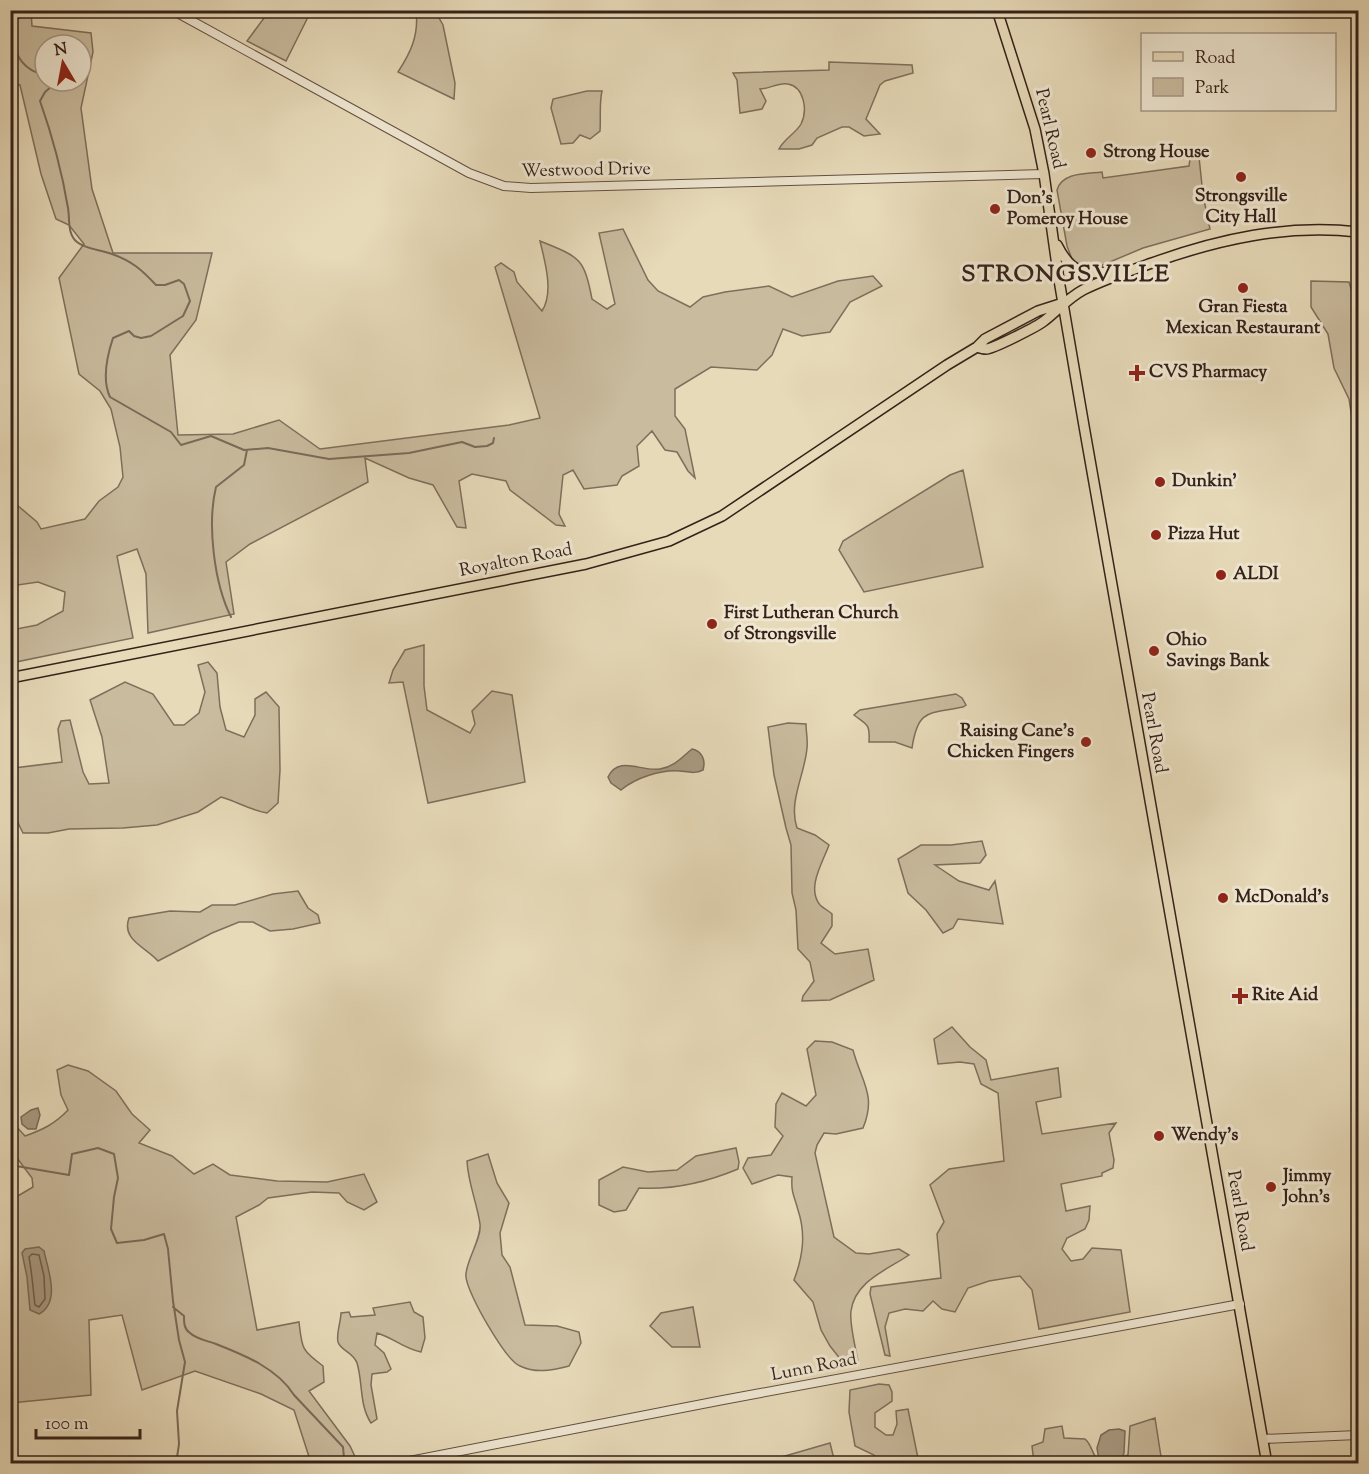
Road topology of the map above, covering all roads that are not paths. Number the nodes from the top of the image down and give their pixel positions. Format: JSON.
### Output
{"nodes":[{"id":1,"x":172,"y":10,"type":"edge"},
{"id":2,"x":997,"y":10,"type":"edge"},
{"id":3,"x":1044,"y":174,"type":"junction"},
{"id":4,"x":1359,"y":232,"type":"edge"},
{"id":5,"x":1053,"y":238,"type":"junction"},
{"id":6,"x":1134,"y":269,"type":"junction"},
{"id":7,"x":1063,"y":303,"type":"junction"},
{"id":8,"x":10,"y":678,"type":"edge"},
{"id":9,"x":1240,"y":1304,"type":"junction"},
{"id":10,"x":1359,"y":1435,"type":"edge"},
{"id":11,"x":1263,"y":1439,"type":"junction"},
{"id":12,"x":394,"y":1464,"type":"edge"},
{"id":13,"x":1267,"y":1464,"type":"edge"}],
"edges":[{"from":1,"to":3,"type":"street","name":"Westwood Drive"},
{"from":2,"to":3,"type":"main road","name":"Pearl Road"},
{"from":3,"to":5,"type":"main road","name":"Pearl Road"},
{"from":4,"to":6,"type":"main road","name":"Royalton Road"},
{"from":5,"to":6,"type":"main road"},
{"from":5,"to":7,"type":"main road","name":"Pearl Road"},
{"from":6,"to":7,"type":"main road","name":"Royalton Road"},
{"from":7,"to":8,"type":"main road","name":"Royalton Road"},
{"from":7,"to":9,"type":"main road","name":"Pearl Road"},
{"from":9,"to":11,"type":"main road","name":"Pearl Road"},
{"from":9,"to":12,"type":"street","name":"Lunn Road"},
{"from":10,"to":11,"type":"street"},
{"from":11,"to":13,"type":"main road","name":"Pearl Road"}]}
